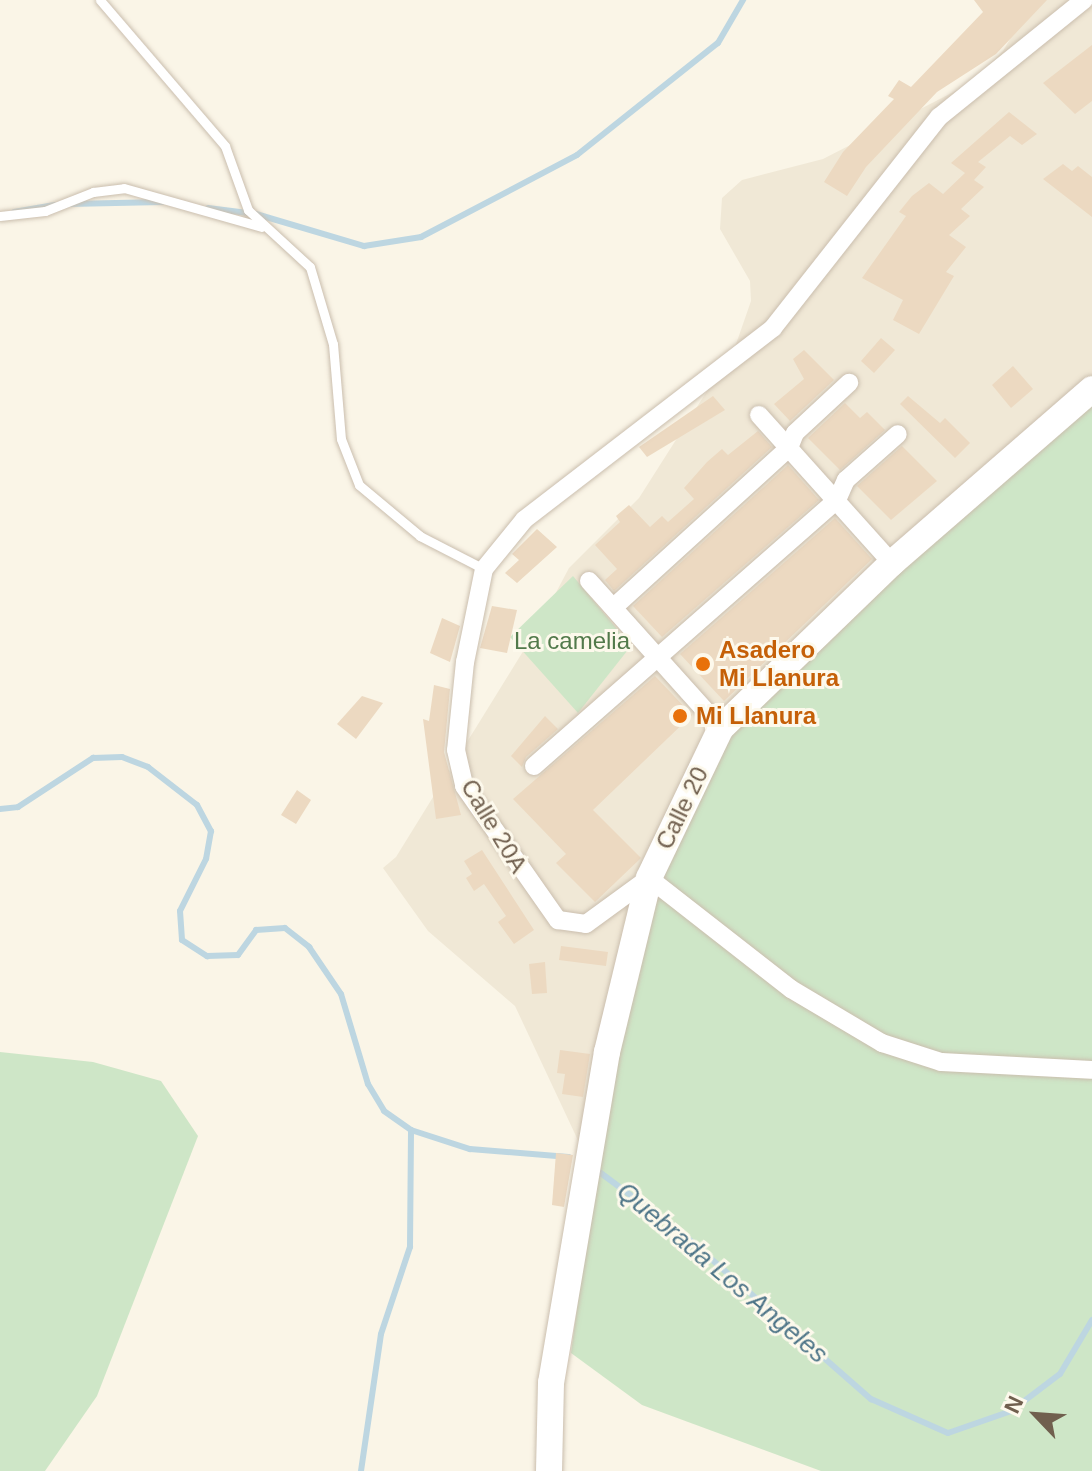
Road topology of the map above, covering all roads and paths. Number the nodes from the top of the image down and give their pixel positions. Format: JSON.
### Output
{"nodes":[{"id":1,"x":100,"y":0,"type":"edge"},
{"id":2,"x":1084,"y":0,"type":"edge"},
{"id":3,"x":0,"y":216,"type":"edge"},
{"id":4,"x":262,"y":227,"type":"junction"},
{"id":5,"x":849,"y":383,"type":"dead end"},
{"id":6,"x":1092,"y":389,"type":"edge"},
{"id":7,"x":759,"y":415,"type":"dead end"},
{"id":8,"x":898,"y":434,"type":"dead end"},
{"id":9,"x":789,"y":448,"type":"junction"},
{"id":10,"x":837,"y":500,"type":"junction"},
{"id":11,"x":892,"y":563,"type":"junction"},
{"id":12,"x":484,"y":569,"type":"junction"},
{"id":13,"x":589,"y":581,"type":"dead end"},
{"id":14,"x":614,"y":607,"type":"junction"},
{"id":15,"x":661,"y":659,"type":"junction"},
{"id":16,"x":721,"y":728,"type":"junction"},
{"id":17,"x":534,"y":766,"type":"dead end"},
{"id":18,"x":649,"y":878,"type":"junction"},
{"id":19,"x":1092,"y":1070,"type":"edge"},
{"id":20,"x":549,"y":1471,"type":"edge"}],
"edges":[{"from":1,"to":4,"type":"lane"},
{"from":2,"to":12,"type":"street"},
{"from":3,"to":4,"type":"lane"},
{"from":4,"to":12,"type":"lane"},
{"from":5,"to":9,"type":"street"},
{"from":6,"to":11,"type":"main road","name":"Calle 20"},
{"from":7,"to":9,"type":"street"},
{"from":8,"to":10,"type":"street"},
{"from":9,"to":10,"type":"street"},
{"from":9,"to":14,"type":"street"},
{"from":10,"to":11,"type":"street"},
{"from":10,"to":15,"type":"street"},
{"from":11,"to":16,"type":"main road","name":"Calle 20"},
{"from":12,"to":18,"type":"street","name":"Calle 20A"},
{"from":13,"to":14,"type":"street"},
{"from":14,"to":15,"type":"street"},
{"from":15,"to":16,"type":"street"},
{"from":15,"to":17,"type":"street"},
{"from":16,"to":18,"type":"main road","name":"Calle 20"},
{"from":18,"to":19,"type":"street"},
{"from":18,"to":20,"type":"main road","name":"Calle 20"}]}
